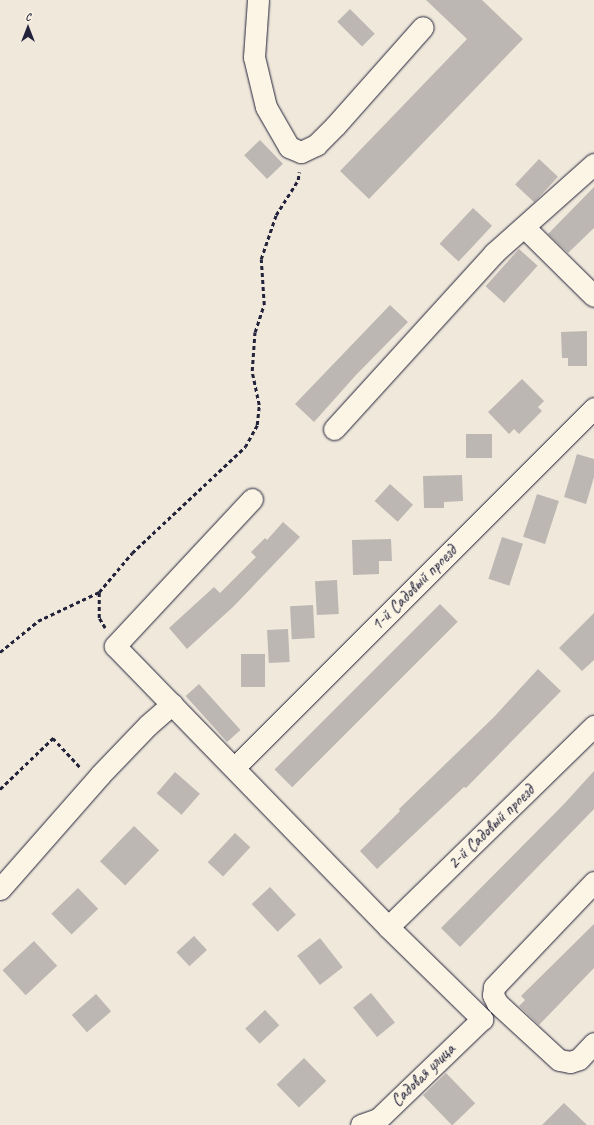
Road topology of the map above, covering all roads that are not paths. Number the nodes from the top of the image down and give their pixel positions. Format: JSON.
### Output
{"nodes":[{"id":1,"x":258,"y":0,"type":"edge"},
{"id":2,"x":423,"y":27,"type":"dead end"},
{"id":3,"x":594,"y":164,"type":"edge"},
{"id":4,"x":524,"y":227,"type":"junction"},
{"id":5,"x":594,"y":296,"type":"edge"},
{"id":6,"x":594,"y":408,"type":"edge"},
{"id":7,"x":334,"y":429,"type":"dead end"},
{"id":8,"x":252,"y":499,"type":"dead end"},
{"id":9,"x":172,"y":704,"type":"junction"},
{"id":10,"x":594,"y":726,"type":"edge"},
{"id":11,"x":234,"y":768,"type":"junction"},
{"id":12,"x":594,"y":882,"type":"edge"},
{"id":13,"x":0,"y":889,"type":"edge"},
{"id":14,"x":388,"y":927,"type":"junction"},
{"id":15,"x":594,"y":1043,"type":"edge"},
{"id":16,"x":361,"y":1125,"type":"edge"}],
"edges":[{"from":1,"to":2,"type":"street"},
{"from":3,"to":4,"type":"street"},
{"from":4,"to":5,"type":"street"},
{"from":4,"to":7,"type":"street"},
{"from":6,"to":11,"type":"street","name":"1-й Садовый проезд"},
{"from":8,"to":9,"type":"street"},
{"from":9,"to":11,"type":"street"},
{"from":9,"to":13,"type":"street"},
{"from":10,"to":14,"type":"street","name":"2-й Садовый проезд"},
{"from":11,"to":14,"type":"street"},
{"from":12,"to":15,"type":"street"},
{"from":14,"to":16,"type":"street","name":"Садовая улица"}]}
